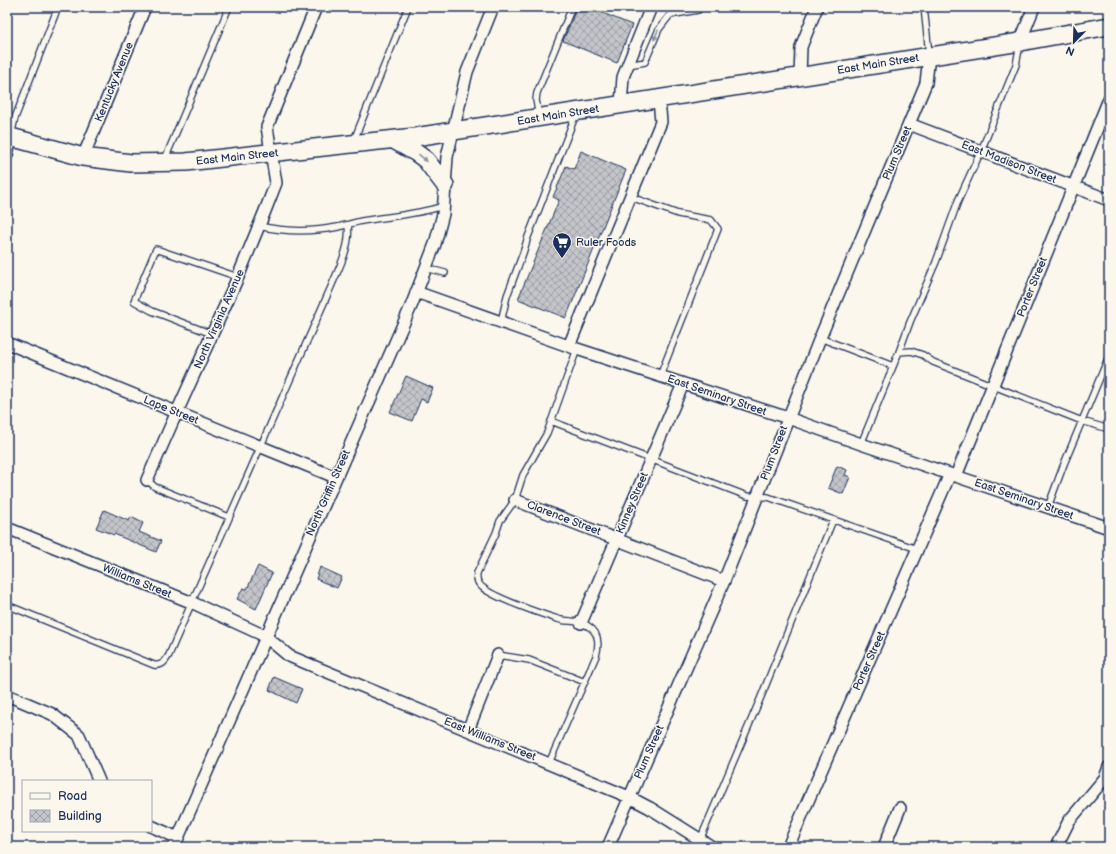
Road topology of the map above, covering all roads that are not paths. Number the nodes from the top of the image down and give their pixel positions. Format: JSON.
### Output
{"nodes":[{"id":1,"x":58,"y":7,"type":"edge"},
{"id":2,"x":145,"y":7,"type":"edge"},
{"id":3,"x":229,"y":7,"type":"edge"},
{"id":4,"x":316,"y":7,"type":"edge"},
{"id":5,"x":408,"y":7,"type":"edge"},
{"id":6,"x":493,"y":7,"type":"edge"},
{"id":7,"x":572,"y":7,"type":"edge"},
{"id":8,"x":651,"y":7,"type":"edge"},
{"id":9,"x":817,"y":7,"type":"edge"},
{"id":10,"x":924,"y":7,"type":"edge"},
{"id":11,"x":1034,"y":7,"type":"edge"},
{"id":12,"x":698,"y":10,"type":"dead end"},
{"id":13,"x":1109,"y":26,"type":"edge"},
{"id":14,"x":1020,"y":42,"type":"junction"},
{"id":15,"x":929,"y":56,"type":"junction"},
{"id":16,"x":627,"y":66,"type":"junction"},
{"id":17,"x":800,"y":76,"type":"junction"},
{"id":18,"x":659,"y":99,"type":"junction"},
{"id":19,"x":1109,"y":99,"type":"edge"},
{"id":20,"x":621,"y":105,"type":"junction"},
{"id":21,"x":577,"y":112,"type":"junction"},
{"id":22,"x":539,"y":118,"type":"junction"},
{"id":23,"x":909,"y":124,"type":"junction"},
{"id":24,"x":454,"y":130,"type":"junction"},
{"id":25,"x":9,"y":136,"type":"edge"},
{"id":26,"x":394,"y":140,"type":"junction"},
{"id":27,"x":353,"y":144,"type":"junction"},
{"id":28,"x":982,"y":151,"type":"junction"},
{"id":29,"x":271,"y":153,"type":"junction"},
{"id":30,"x":7,"y":155,"type":"edge"},
{"id":31,"x":83,"y":156,"type":"junction"},
{"id":32,"x":163,"y":163,"type":"junction"},
{"id":33,"x":445,"y":185,"type":"junction"},
{"id":34,"x":1073,"y":187,"type":"junction"},
{"id":35,"x":630,"y":197,"type":"junction"},
{"id":36,"x":1109,"y":200,"type":"edge"},
{"id":37,"x":443,"y":206,"type":"junction"},
{"id":38,"x":348,"y":225,"type":"junction"},
{"id":39,"x":259,"y":226,"type":"junction"},
{"id":40,"x":426,"y":268,"type":"junction"},
{"id":41,"x":445,"y":274,"type":"dead end"},
{"id":42,"x":238,"y":277,"type":"junction"},
{"id":43,"x":416,"y":292,"type":"junction"},
{"id":44,"x":502,"y":322,"type":"junction"},
{"id":45,"x":212,"y":334,"type":"junction"},
{"id":46,"x":820,"y":338,"type":"junction"},
{"id":47,"x":7,"y":343,"type":"edge"},
{"id":48,"x":573,"y":347,"type":"junction"},
{"id":49,"x":899,"y":352,"type":"junction"},
{"id":50,"x":1109,"y":356,"type":"edge"},
{"id":51,"x":893,"y":366,"type":"junction"},
{"id":52,"x":660,"y":376,"type":"junction"},
{"id":53,"x":683,"y":384,"type":"junction"},
{"id":54,"x":992,"y":385,"type":"junction"},
{"id":55,"x":177,"y":413,"type":"junction"},
{"id":56,"x":788,"y":418,"type":"junction"},
{"id":57,"x":551,"y":421,"type":"junction"},
{"id":58,"x":1082,"y":421,"type":"junction"},
{"id":59,"x":1109,"y":429,"type":"edge"},
{"id":60,"x":861,"y":444,"type":"junction"},
{"id":61,"x":260,"y":447,"type":"junction"},
{"id":62,"x":651,"y":460,"type":"junction"},
{"id":63,"x":953,"y":475,"type":"junction"},
{"id":64,"x":335,"y":478,"type":"junction"},
{"id":65,"x":147,"y":480,"type":"joint"},
{"id":66,"x":757,"y":497,"type":"junction"},
{"id":67,"x":515,"y":500,"type":"junction"},
{"id":68,"x":1048,"y":507,"type":"junction"},
{"id":69,"x":229,"y":517,"type":"junction"},
{"id":70,"x":833,"y":520,"type":"junction"},
{"id":71,"x":7,"y":528,"type":"edge"},
{"id":72,"x":1109,"y":528,"type":"edge"},
{"id":73,"x":617,"y":538,"type":"junction"},
{"id":74,"x":918,"y":549,"type":"junction"},
{"id":75,"x":724,"y":580,"type":"junction"},
{"id":76,"x":193,"y":603,"type":"junction"},
{"id":77,"x":7,"y":605,"type":"edge"},
{"id":78,"x":581,"y":623,"type":"junction"},
{"id":79,"x":265,"y":636,"type":"junction"},
{"id":80,"x":498,"y":655,"type":"joint"},
{"id":81,"x":585,"y":682,"type":"junction"},
{"id":82,"x":7,"y":695,"type":"edge"},
{"id":83,"x":468,"y":730,"type":"junction"},
{"id":84,"x":549,"y":763,"type":"junction"},
{"id":85,"x":1109,"y":767,"type":"edge"},
{"id":86,"x":1107,"y":779,"type":"edge"},
{"id":87,"x":99,"y":780,"type":"edge"},
{"id":88,"x":629,"y":797,"type":"junction"},
{"id":89,"x":900,"y":808,"type":"dead end"},
{"id":90,"x":152,"y":827,"type":"edge"},
{"id":91,"x":176,"y":842,"type":"edge"},
{"id":92,"x":699,"y":844,"type":"edge"},
{"id":93,"x":608,"y":847,"type":"edge"},
{"id":94,"x":712,"y":847,"type":"edge"},
{"id":95,"x":788,"y":847,"type":"edge"},
{"id":96,"x":884,"y":847,"type":"edge"},
{"id":97,"x":1056,"y":847,"type":"edge"}],
"edges":[{"from":1,"to":25,"type":"lane"},
{"from":2,"to":31,"type":"street","name":"Kentucky Avenue"},
{"from":3,"to":32,"type":"lane"},
{"from":4,"to":29,"type":"street","name":"North Virginia Avenue"},
{"from":5,"to":27,"type":"lane"},
{"from":6,"to":24,"type":"street","name":"North Griffin Street"},
{"from":7,"to":22,"type":"lane"},
{"from":8,"to":16,"type":"street"},
{"from":9,"to":17,"type":"street"},
{"from":10,"to":15,"type":"lane"},
{"from":11,"to":14,"type":"street"},
{"from":12,"to":16,"type":"lane","one_way":true},
{"from":13,"to":14,"type":"main road","name":"East Main Street"},
{"from":14,"to":15,"type":"main road","name":"East Main Street"},
{"from":14,"to":28,"type":"lane"},
{"from":15,"to":17,"type":"main road","name":"East Main Street"},
{"from":15,"to":23,"type":"street","name":"Plum Street"},
{"from":16,"to":20,"type":"street"},
{"from":17,"to":18,"type":"main road","name":"East Main Street"},
{"from":18,"to":20,"type":"main road","name":"East Main Street"},
{"from":18,"to":35,"type":"street"},
{"from":19,"to":34,"type":"street","name":"Porter Street"},
{"from":20,"to":21,"type":"main road","name":"East Main Street"},
{"from":21,"to":22,"type":"main road","name":"East Main Street"},
{"from":21,"to":44,"type":"lane"},
{"from":22,"to":24,"type":"main road","name":"East Main Street"},
{"from":23,"to":28,"type":"street","name":"East Madison Street"},
{"from":23,"to":46,"type":"street","name":"Plum Street"},
{"from":24,"to":26,"type":"main road","name":"East Main Street"},
{"from":24,"to":33,"type":"street","name":"North Griffin Street"},
{"from":25,"to":30,"type":"street"},
{"from":25,"to":31,"type":"main road","name":"East Main Street"},
{"from":26,"to":27,"type":"main road","name":"East Main Street"},
{"from":26,"to":33,"type":"main road","one_way":true},
{"from":27,"to":29,"type":"main road","name":"East Main Street"},
{"from":28,"to":34,"type":"street","name":"East Madison Street"},
{"from":28,"to":49,"type":"lane"},
{"from":29,"to":32,"type":"main road","name":"East Main Street"},
{"from":29,"to":39,"type":"street","name":"North Virginia Avenue"},
{"from":31,"to":32,"type":"main road","name":"East Main Street"},
{"from":33,"to":37,"type":"street","name":"North Griffin Street"},
{"from":34,"to":36,"type":"street","name":"East Madison Street"},
{"from":34,"to":54,"type":"street","name":"Porter Street"},
{"from":35,"to":48,"type":"street"},
{"from":35,"to":52,"type":"lane"},
{"from":37,"to":38,"type":"lane"},
{"from":37,"to":40,"type":"street","name":"North Griffin Street"},
{"from":38,"to":39,"type":"lane"},
{"from":38,"to":61,"type":"lane"},
{"from":39,"to":42,"type":"street","name":"North Virginia Avenue"},
{"from":40,"to":41,"type":"lane"},
{"from":40,"to":43,"type":"street","name":"North Griffin Street"},
{"from":42,"to":45,"type":"street","name":"North Virginia Avenue"},
{"from":42,"to":45,"type":"lane"},
{"from":43,"to":44,"type":"street","name":"East Seminary Street"},
{"from":43,"to":64,"type":"street","name":"North Griffin Street"},
{"from":44,"to":48,"type":"street","name":"East Seminary Street"},
{"from":45,"to":55,"type":"street","name":"North Virginia Avenue"},
{"from":46,"to":51,"type":"lane"},
{"from":46,"to":56,"type":"street","name":"Plum Street"},
{"from":47,"to":55,"type":"street","name":"Lape Street"},
{"from":48,"to":52,"type":"street","name":"East Seminary Street"},
{"from":48,"to":57,"type":"lane"},
{"from":49,"to":51,"type":"lane"},
{"from":49,"to":54,"type":"lane"},
{"from":50,"to":58,"type":"lane"},
{"from":51,"to":60,"type":"lane"},
{"from":52,"to":53,"type":"street","name":"East Seminary Street"},
{"from":53,"to":56,"type":"street","name":"East Seminary Street"},
{"from":53,"to":62,"type":"street","name":"Kinney Street"},
{"from":54,"to":58,"type":"lane"},
{"from":54,"to":63,"type":"street","name":"Porter Street"},
{"from":55,"to":61,"type":"street","name":"Lape Street"},
{"from":55,"to":65,"type":"street","name":"North Virginia Avenue"},
{"from":56,"to":60,"type":"street","name":"East Seminary Street"},
{"from":56,"to":66,"type":"street","name":"Plum Street"},
{"from":57,"to":62,"type":"lane"},
{"from":57,"to":67,"type":"lane"},
{"from":58,"to":59,"type":"lane"},
{"from":58,"to":68,"type":"lane"},
{"from":60,"to":63,"type":"street","name":"East Seminary Street"},
{"from":61,"to":64,"type":"street","name":"Lape Street"},
{"from":61,"to":69,"type":"lane"},
{"from":62,"to":66,"type":"lane"},
{"from":62,"to":73,"type":"street","name":"Kinney Street"},
{"from":63,"to":68,"type":"street","name":"East Seminary Street"},
{"from":63,"to":74,"type":"street","name":"Porter Street"},
{"from":64,"to":79,"type":"street","name":"North Griffin Street"},
{"from":65,"to":69,"type":"lane"},
{"from":66,"to":70,"type":"lane"},
{"from":66,"to":75,"type":"street","name":"Plum Street"},
{"from":67,"to":73,"type":"street","name":"Clarence Street"},
{"from":67,"to":78,"type":"lane"},
{"from":68,"to":72,"type":"street","name":"East Seminary Street"},
{"from":69,"to":76,"type":"lane"},
{"from":70,"to":74,"type":"lane"},
{"from":70,"to":92,"type":"lane"},
{"from":71,"to":76,"type":"street","name":"Williams Street"},
{"from":73,"to":75,"type":"street","name":"Clarence Street"},
{"from":73,"to":78,"type":"street","name":"Kinney Street"},
{"from":74,"to":95,"type":"street","name":"Porter Street"},
{"from":75,"to":88,"type":"street","name":"Plum Street"},
{"from":76,"to":77,"type":"lane"},
{"from":76,"to":79,"type":"street","name":"Williams Street"},
{"from":78,"to":81,"type":"lane"},
{"from":79,"to":83,"type":"street","name":"East Williams Street"},
{"from":79,"to":91,"type":"street","name":"North Griffin Street"},
{"from":80,"to":81,"type":"lane"},
{"from":80,"to":83,"type":"street"},
{"from":81,"to":84,"type":"lane"},
{"from":82,"to":87,"type":"street"},
{"from":83,"to":84,"type":"street","name":"East Williams Street"},
{"from":84,"to":88,"type":"street","name":"East Williams Street"},
{"from":85,"to":86,"type":"street"},
{"from":86,"to":97,"type":"street"},
{"from":88,"to":92,"type":"street","name":"East Williams Street"},
{"from":88,"to":93,"type":"street","name":"Plum Street"},
{"from":89,"to":96,"type":"street"},
{"from":90,"to":91,"type":"street"},
{"from":92,"to":94,"type":"street","name":"East Williams Street"}]}
